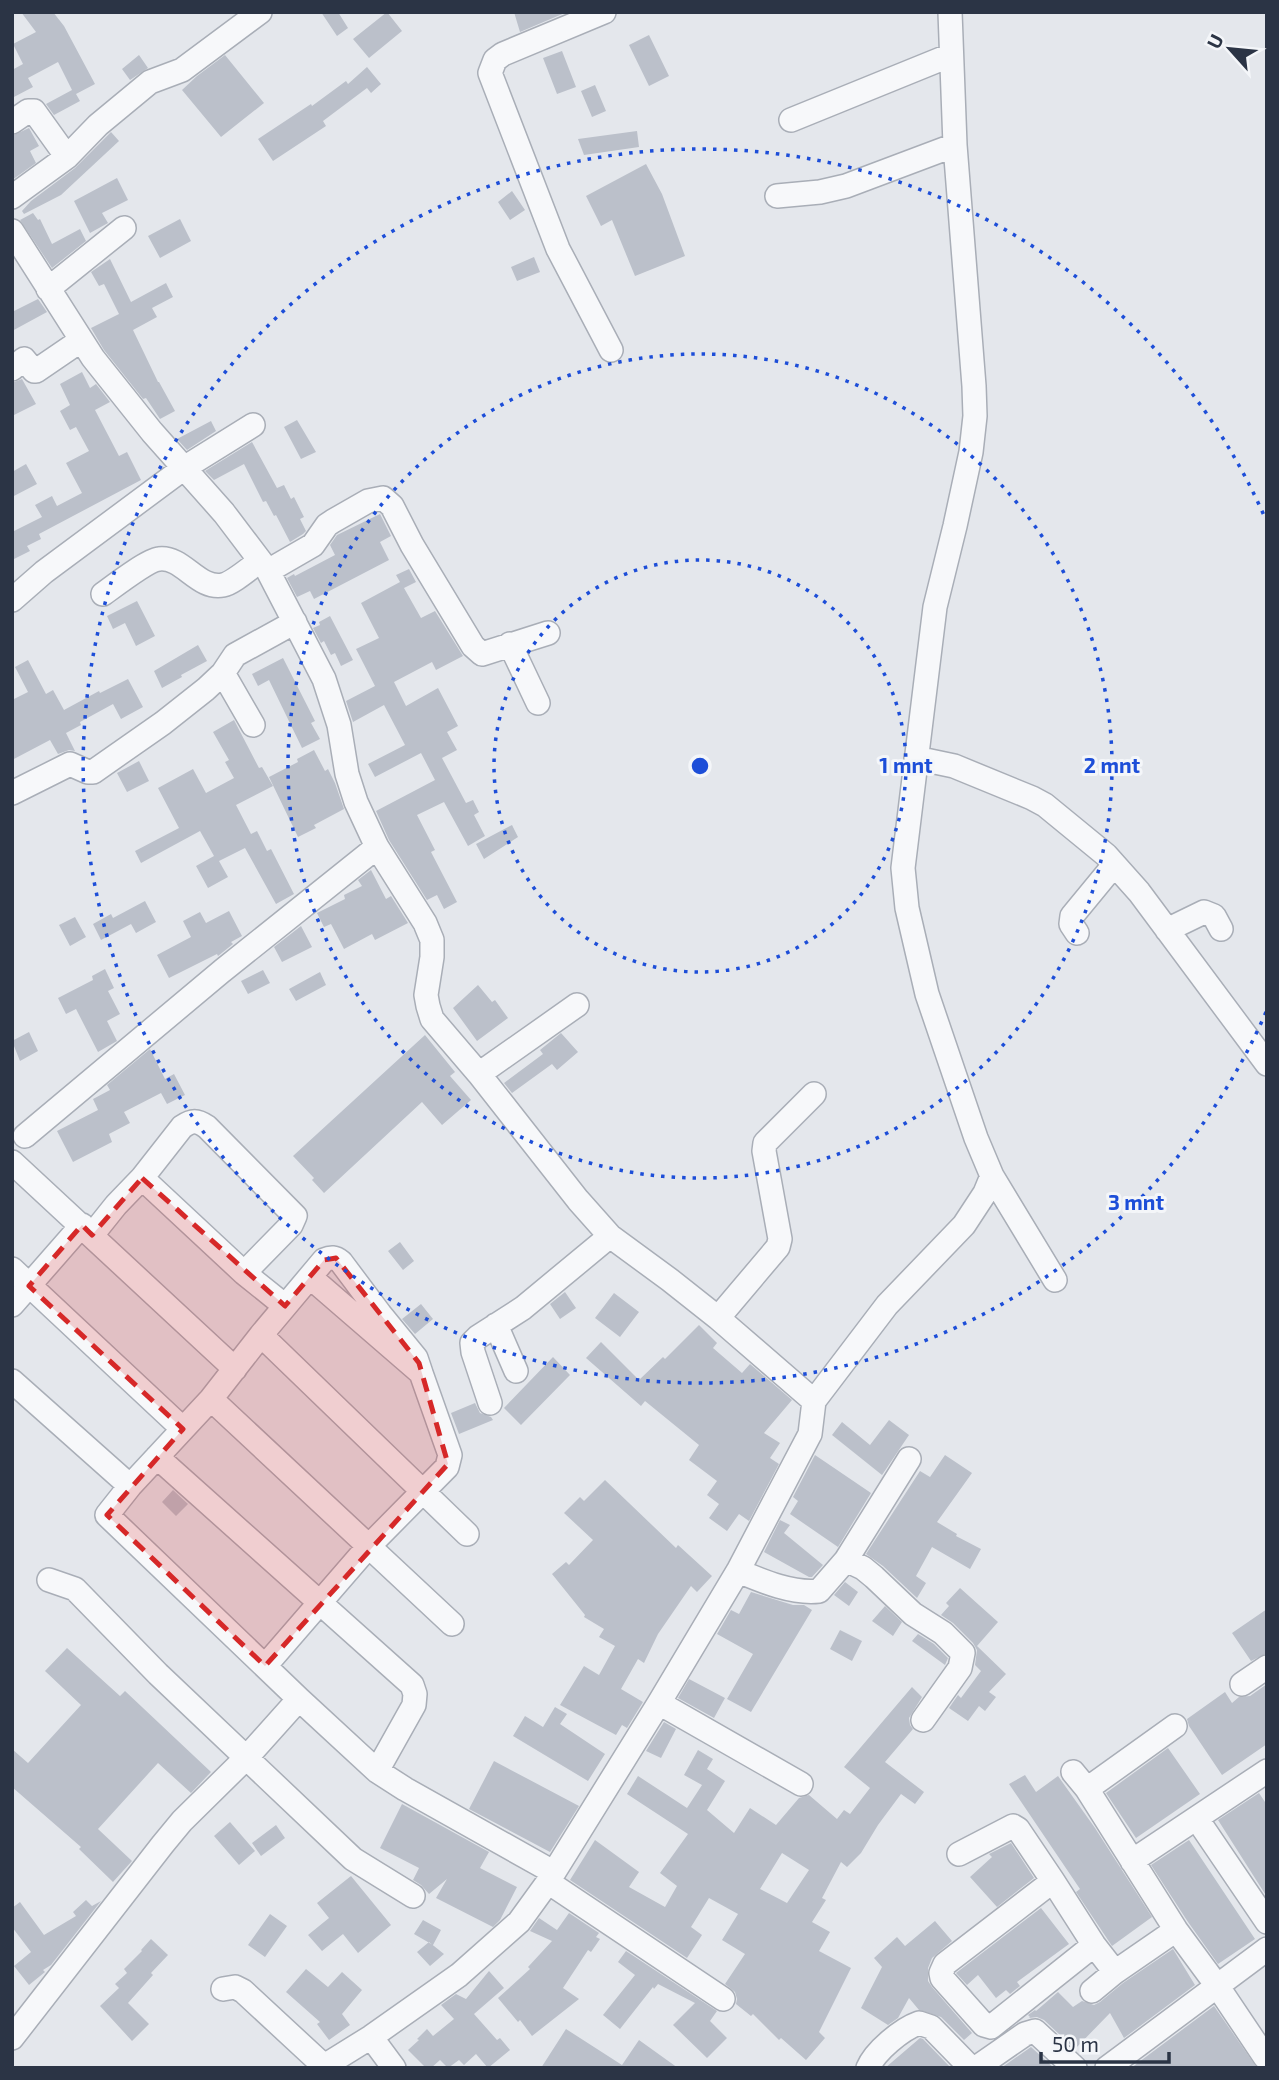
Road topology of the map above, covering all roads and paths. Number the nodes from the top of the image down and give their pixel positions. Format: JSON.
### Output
{"nodes":[{"id":1,"x":260,"y":12,"type":"edge"},
{"id":2,"x":604,"y":12,"type":"edge"},
{"id":3,"x":950,"y":12,"type":"edge"},
{"id":4,"x":951,"y":55,"type":"junction"},
{"id":5,"x":791,"y":120,"type":"dead end"},
{"id":6,"x":12,"y":122,"type":"edge"},
{"id":7,"x":955,"y":145,"type":"junction"},
{"id":8,"x":66,"y":157,"type":"junction"},
{"id":9,"x":12,"y":197,"type":"edge"},
{"id":10,"x":777,"y":197,"type":"dead end"},
{"id":11,"x":124,"y":228,"type":"dead end"},
{"id":12,"x":12,"y":231,"type":"edge"},
{"id":13,"x":48,"y":289,"type":"junction"},
{"id":14,"x":80,"y":341,"type":"junction"},
{"id":15,"x":611,"y":350,"type":"dead end"},
{"id":16,"x":12,"y":369,"type":"edge"},
{"id":17,"x":253,"y":425,"type":"dead end"},
{"id":18,"x":184,"y":468,"type":"junction"},
{"id":19,"x":264,"y":566,"type":"junction"},
{"id":20,"x":103,"y":594,"type":"dead end"},
{"id":21,"x":12,"y":600,"type":"edge"},
{"id":22,"x":295,"y":622,"type":"junction"},
{"id":23,"x":548,"y":633,"type":"dead end"},
{"id":24,"x":510,"y":644,"type":"junction"},
{"id":25,"x":223,"y":673,"type":"junction"},
{"id":26,"x":538,"y":703,"type":"dead end"},
{"id":27,"x":253,"y":725,"type":"dead end"},
{"id":28,"x":916,"y":758,"type":"junction"},
{"id":29,"x":12,"y":793,"type":"edge"},
{"id":30,"x":377,"y":847,"type":"junction"},
{"id":31,"x":1114,"y":865,"type":"junction"},
{"id":32,"x":1221,"y":929,"type":"dead end"},
{"id":33,"x":1167,"y":930,"type":"junction"},
{"id":34,"x":1077,"y":933,"type":"dead end"},
{"id":35,"x":577,"y":1004,"type":"dead end"},
{"id":36,"x":1267,"y":1063,"type":"edge"},
{"id":37,"x":479,"y":1074,"type":"junction"},
{"id":38,"x":814,"y":1094,"type":"dead end"},
{"id":39,"x":25,"y":1136,"type":"dead end"},
{"id":40,"x":12,"y":1162,"type":"edge"},
{"id":41,"x":992,"y":1176,"type":"junction"},
{"id":42,"x":142,"y":1178,"type":"junction"},
{"id":43,"x":87,"y":1230,"type":"junction"},
{"id":44,"x":610,"y":1236,"type":"junction"},
{"id":45,"x":12,"y":1269,"type":"edge"},
{"id":46,"x":244,"y":1273,"type":"junction"},
{"id":47,"x":310,"y":1278,"type":"junction"},
{"id":48,"x":1055,"y":1280,"type":"dead end"},
{"id":49,"x":29,"y":1286,"type":"junction"},
{"id":50,"x":12,"y":1305,"type":"edge"},
{"id":51,"x":285,"y":1306,"type":"junction"},
{"id":52,"x":718,"y":1318,"type":"junction"},
{"id":53,"x":496,"y":1325,"type":"junction"},
{"id":54,"x":261,"y":1335,"type":"junction"},
{"id":55,"x":235,"y":1369,"type":"junction"},
{"id":56,"x":516,"y":1371,"type":"dead end"},
{"id":57,"x":421,"y":1373,"type":"junction"},
{"id":58,"x":12,"y":1381,"type":"edge"},
{"id":59,"x":211,"y":1399,"type":"junction"},
{"id":60,"x":814,"y":1401,"type":"junction"},
{"id":61,"x":490,"y":1404,"type":"dead end"},
{"id":62,"x":184,"y":1429,"type":"junction"},
{"id":63,"x":157,"y":1457,"type":"junction"},
{"id":64,"x":909,"y":1459,"type":"dead end"},
{"id":65,"x":130,"y":1486,"type":"junction"},
{"id":66,"x":423,"y":1492,"type":"junction"},
{"id":67,"x":467,"y":1534,"type":"dead end"},
{"id":68,"x":368,"y":1547,"type":"junction"},
{"id":69,"x":846,"y":1560,"type":"junction"},
{"id":70,"x":738,"y":1571,"type":"junction"},
{"id":71,"x":49,"y":1580,"type":"dead end"},
{"id":72,"x":319,"y":1604,"type":"junction"},
{"id":73,"x":452,"y":1624,"type":"dead end"},
{"id":74,"x":265,"y":1666,"type":"junction"},
{"id":75,"x":1267,"y":1667,"type":"edge"},
{"id":76,"x":1242,"y":1684,"type":"dead end"},
{"id":77,"x":299,"y":1699,"type":"junction"},
{"id":78,"x":659,"y":1703,"type":"junction"},
{"id":79,"x":923,"y":1720,"type":"dead end"},
{"id":80,"x":1175,"y":1726,"type":"dead end"},
{"id":81,"x":247,"y":1757,"type":"junction"},
{"id":82,"x":377,"y":1771,"type":"junction"},
{"id":83,"x":1264,"y":1778,"type":"edge"},
{"id":84,"x":801,"y":1784,"type":"dead end"},
{"id":85,"x":1197,"y":1819,"type":"junction"},
{"id":86,"x":958,"y":1853,"type":"dead end"},
{"id":87,"x":1132,"y":1861,"type":"junction"},
{"id":88,"x":551,"y":1877,"type":"junction"},
{"id":89,"x":1053,"y":1881,"type":"junction"},
{"id":90,"x":412,"y":1896,"type":"dead end"},
{"id":91,"x":1267,"y":1922,"type":"edge"},
{"id":92,"x":1176,"y":1930,"type":"junction"},
{"id":93,"x":1094,"y":1945,"type":"junction"},
{"id":94,"x":1267,"y":1950,"type":"edge"},
{"id":95,"x":1115,"y":1972,"type":"junction"},
{"id":96,"x":1218,"y":1987,"type":"junction"},
{"id":97,"x":223,"y":1989,"type":"dead end"},
{"id":98,"x":1092,"y":1991,"type":"dead end"},
{"id":99,"x":723,"y":1999,"type":"dead end"},
{"id":100,"x":371,"y":2037,"type":"junction"},
{"id":101,"x":12,"y":2038,"type":"edge"},
{"id":102,"x":1260,"y":2060,"type":"edge"},
{"id":103,"x":322,"y":2067,"type":"edge"},
{"id":104,"x":394,"y":2068,"type":"edge"},
{"id":105,"x":869,"y":2068,"type":"edge"},
{"id":106,"x":971,"y":2068,"type":"edge"},
{"id":107,"x":976,"y":2068,"type":"edge"},
{"id":108,"x":1074,"y":2068,"type":"edge"},
{"id":109,"x":1107,"y":2068,"type":"edge"}],
"edges":[{"from":1,"to":8,"type":"street"},
{"from":2,"to":15,"type":"street"},
{"from":3,"to":4,"type":"street"},
{"from":4,"to":5,"type":"street"},
{"from":4,"to":7,"type":"street"},
{"from":6,"to":8,"type":"street"},
{"from":7,"to":10,"type":"street"},
{"from":7,"to":28,"type":"street"},
{"from":8,"to":9,"type":"street"},
{"from":11,"to":13,"type":"street"},
{"from":12,"to":13,"type":"street"},
{"from":13,"to":14,"type":"street"},
{"from":14,"to":16,"type":"street"},
{"from":14,"to":18,"type":"street"},
{"from":17,"to":18,"type":"street"},
{"from":18,"to":19,"type":"street"},
{"from":18,"to":21,"type":"street"},
{"from":19,"to":20,"type":"street"},
{"from":19,"to":22,"type":"street"},
{"from":19,"to":24,"type":"street"},
{"from":22,"to":25,"type":"street"},
{"from":22,"to":30,"type":"street"},
{"from":23,"to":24,"type":"street"},
{"from":24,"to":26,"type":"street"},
{"from":25,"to":27,"type":"street"},
{"from":25,"to":29,"type":"street"},
{"from":28,"to":31,"type":"street"},
{"from":28,"to":41,"type":"street"},
{"from":30,"to":37,"type":"street"},
{"from":30,"to":39,"type":"street"},
{"from":31,"to":33,"type":"street"},
{"from":31,"to":34,"type":"street"},
{"from":32,"to":33,"type":"street"},
{"from":33,"to":36,"type":"street"},
{"from":35,"to":37,"type":"street"},
{"from":37,"to":44,"type":"street"},
{"from":38,"to":52,"type":"street"},
{"from":40,"to":43,"type":"street"},
{"from":41,"to":48,"type":"street"},
{"from":41,"to":60,"type":"street"},
{"from":42,"to":43,"type":"street"},
{"from":42,"to":46,"type":"street"},
{"from":42,"to":46,"type":"street"},
{"from":43,"to":49,"type":"street"},
{"from":43,"to":55,"type":"street"},
{"from":44,"to":52,"type":"street"},
{"from":44,"to":53,"type":"street"},
{"from":45,"to":49,"type":"street"},
{"from":46,"to":51,"type":"street"},
{"from":47,"to":51,"type":"street"},
{"from":47,"to":57,"type":"street"},
{"from":47,"to":57,"type":"street"},
{"from":49,"to":50,"type":"street"},
{"from":49,"to":62,"type":"street"},
{"from":51,"to":54,"type":"street"},
{"from":52,"to":60,"type":"street"},
{"from":53,"to":56,"type":"street"},
{"from":53,"to":61,"type":"street"},
{"from":54,"to":55,"type":"street"},
{"from":54,"to":66,"type":"street"},
{"from":55,"to":59,"type":"street"},
{"from":57,"to":66,"type":"street"},
{"from":58,"to":65,"type":"street"},
{"from":59,"to":62,"type":"street"},
{"from":59,"to":68,"type":"street"},
{"from":60,"to":70,"type":"street"},
{"from":62,"to":63,"type":"street"},
{"from":63,"to":65,"type":"street"},
{"from":63,"to":72,"type":"street"},
{"from":64,"to":69,"type":"street"},
{"from":65,"to":74,"type":"street"},
{"from":66,"to":67,"type":"street"},
{"from":66,"to":68,"type":"street"},
{"from":68,"to":72,"type":"street"},
{"from":68,"to":73,"type":"street"},
{"from":69,"to":70,"type":"street"},
{"from":69,"to":79,"type":"street"},
{"from":70,"to":78,"type":"street"},
{"from":71,"to":81,"type":"street"},
{"from":72,"to":74,"type":"street"},
{"from":72,"to":82,"type":"street"},
{"from":74,"to":77,"type":"street"},
{"from":75,"to":76,"type":"street"},
{"from":77,"to":81,"type":"street"},
{"from":77,"to":82,"type":"street"},
{"from":78,"to":84,"type":"street"},
{"from":78,"to":88,"type":"street"},
{"from":80,"to":87,"type":"street"},
{"from":81,"to":90,"type":"street"},
{"from":81,"to":101,"type":"street"},
{"from":82,"to":88,"type":"street"},
{"from":83,"to":85,"type":"street"},
{"from":85,"to":87,"type":"street"},
{"from":85,"to":91,"type":"street"},
{"from":86,"to":89,"type":"street"},
{"from":87,"to":92,"type":"street"},
{"from":88,"to":99,"type":"street"},
{"from":88,"to":100,"type":"street"},
{"from":89,"to":93,"type":"street"},
{"from":89,"to":93,"type":"street"},
{"from":92,"to":95,"type":"street"},
{"from":92,"to":96,"type":"street"},
{"from":93,"to":95,"type":"street"},
{"from":94,"to":96,"type":"street"},
{"from":95,"to":98,"type":"street"},
{"from":96,"to":102,"type":"street"},
{"from":96,"to":109,"type":"street"},
{"from":97,"to":103,"type":"street"},
{"from":100,"to":103,"type":"street"},
{"from":100,"to":104,"type":"street"},
{"from":105,"to":106,"type":"street"},
{"from":107,"to":108,"type":"street"}]}
